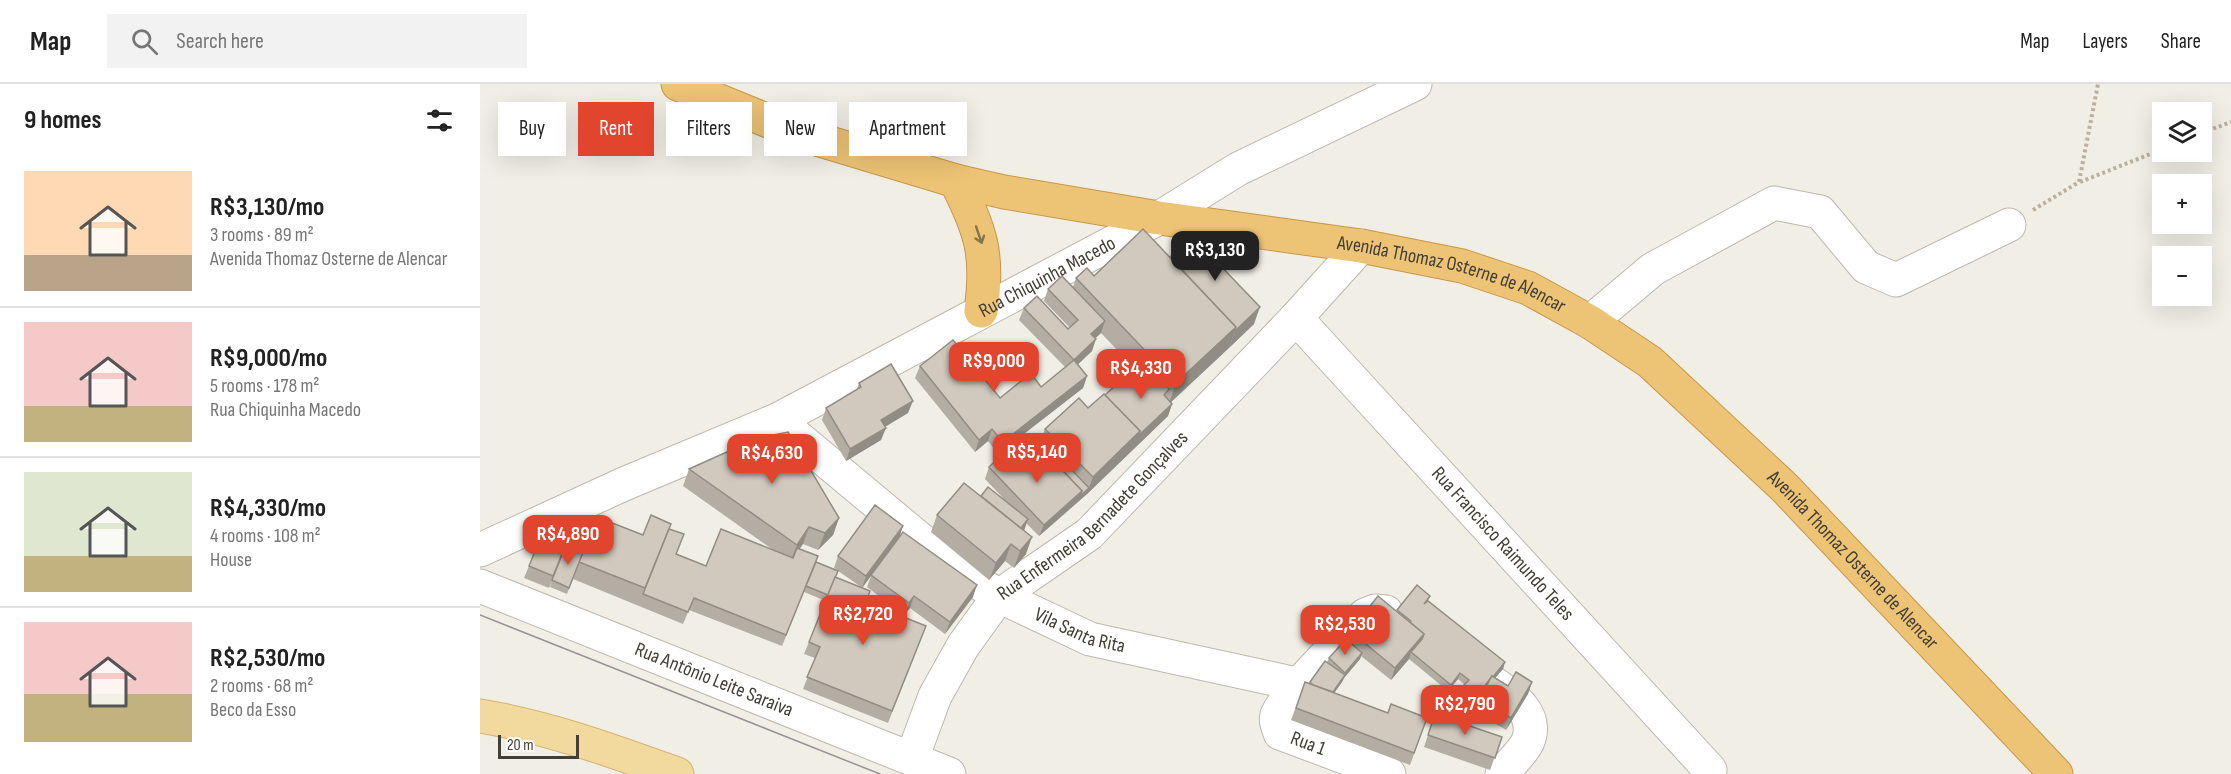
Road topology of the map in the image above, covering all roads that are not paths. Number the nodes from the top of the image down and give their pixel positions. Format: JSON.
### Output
{"nodes":[{"id":1,"x":678,"y":84,"type":"edge"},
{"id":2,"x":1415,"y":84,"type":"edge"},
{"id":3,"x":956,"y":181,"type":"junction"},
{"id":4,"x":1159,"y":218,"type":"junction"},
{"id":5,"x":2009,"y":225,"type":"road end"},
{"id":6,"x":1361,"y":246,"type":"junction"},
{"id":7,"x":981,"y":312,"type":"junction"},
{"id":8,"x":1296,"y":318,"type":"junction"},
{"id":9,"x":1590,"y":322,"type":"junction"},
{"id":10,"x":777,"y":420,"type":"junction"},
{"id":11,"x":480,"y":550,"type":"edge"},
{"id":12,"x":480,"y":586,"type":"edge"},
{"id":13,"x":999,"y":596,"type":"junction"},
{"id":14,"x":1412,"y":622,"type":"edge"},
{"id":15,"x":1458,"y":656,"type":"edge"},
{"id":16,"x":1301,"y":685,"type":"junction"},
{"id":17,"x":480,"y":717,"type":"edge"},
{"id":18,"x":912,"y":758,"type":"junction"},
{"id":19,"x":1710,"y":771,"type":"dead end"},
{"id":20,"x":677,"y":774,"type":"edge"},
{"id":21,"x":949,"y":774,"type":"edge"},
{"id":22,"x":1389,"y":774,"type":"edge"},
{"id":23,"x":1502,"y":774,"type":"edge"},
{"id":24,"x":2056,"y":774,"type":"edge"}],
"edges":[{"from":1,"to":3,"type":"highway","name":"Avenida Thomaz Osterne de Alencar"},
{"from":2,"to":4,"type":"street","name":"Rua Chiquinha Macedo"},
{"from":3,"to":4,"type":"highway","name":"Avenida Thomaz Osterne de Alencar"},
{"from":3,"to":7,"type":"highway","one_way":true},
{"from":4,"to":6,"type":"highway","name":"Avenida Thomaz Osterne de Alencar"},
{"from":4,"to":7,"type":"street","name":"Rua Chiquinha Macedo"},
{"from":5,"to":9,"type":"street"},
{"from":6,"to":8,"type":"street","name":"Rua Enfermeira Bernadete Gonçalves"},
{"from":6,"to":9,"type":"highway","name":"Avenida Thomaz Osterne de Alencar"},
{"from":7,"to":10,"type":"street","name":"Rua Chiquinha Macedo"},
{"from":8,"to":13,"type":"street","name":"Rua Enfermeira Bernadete Gonçalves"},
{"from":8,"to":19,"type":"street","name":"Rua Francisco Raimundo Teles"},
{"from":9,"to":24,"type":"highway","name":"Avenida Thomaz Osterne de Alencar"},
{"from":10,"to":11,"type":"street","name":"Rua Chiquinha Macedo"},
{"from":10,"to":13,"type":"street","name":"Vila Santa Rita"},
{"from":12,"to":18,"type":"street","name":"Rua Antônio Leite Saraiva"},
{"from":13,"to":16,"type":"street","name":"Vila Santa Rita"},
{"from":13,"to":18,"type":"street","name":"Rua Enfermeira Bernadete Gonçalves"},
{"from":14,"to":16,"type":"street"},
{"from":15,"to":23,"type":"street"},
{"from":16,"to":22,"type":"street","name":"Rua 1"},
{"from":17,"to":20,"type":"main road"},
{"from":18,"to":21,"type":"street","name":"Rua Antônio Leite Saraiva"}]}
